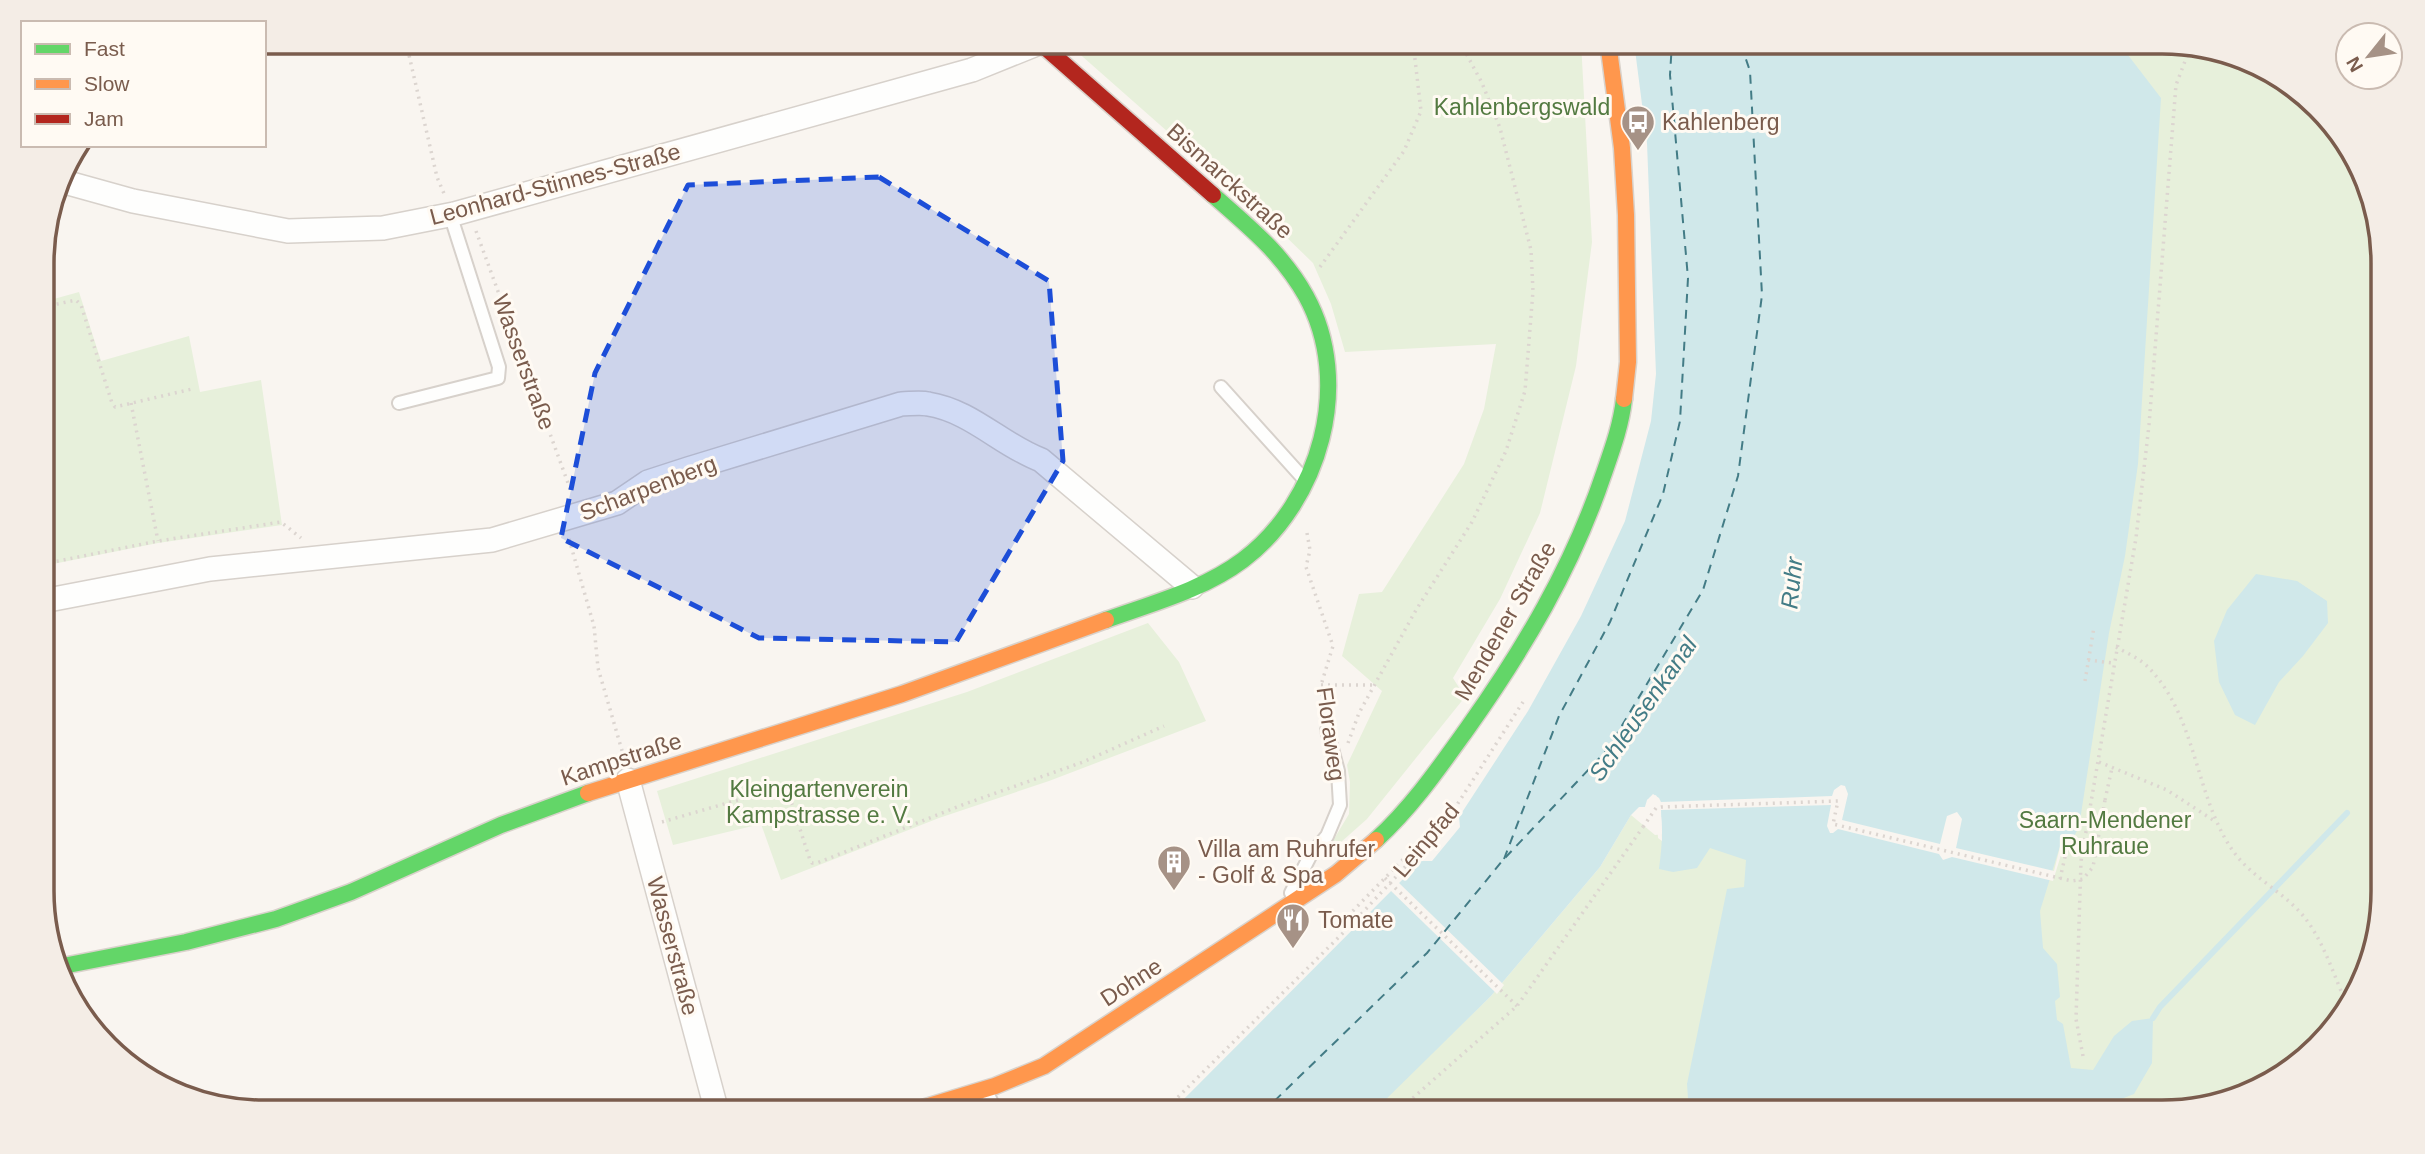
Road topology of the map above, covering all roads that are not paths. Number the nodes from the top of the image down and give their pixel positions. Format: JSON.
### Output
{"nodes":[{"id":1,"x":1610,"y":54,"type":"edge"},
{"id":2,"x":1009,"y":55,"type":"edge"},
{"id":3,"x":1054,"y":55,"type":"edge"},
{"id":4,"x":70,"y":183,"type":"edge"},
{"id":5,"x":458,"y":212,"type":"junction"},
{"id":6,"x":1221,"y":387,"type":"dead end"},
{"id":7,"x":398,"y":403,"type":"dead end"},
{"id":8,"x":1306,"y":481,"type":"junction"},
{"id":9,"x":1192,"y":587,"type":"junction"},
{"id":10,"x":54,"y":599,"type":"edge"},
{"id":11,"x":1327,"y":730,"type":"road end"},
{"id":12,"x":628,"y":780,"type":"junction"},
{"id":13,"x":1361,"y":855,"type":"joint"},
{"id":14,"x":1283,"y":909,"type":"junction"},
{"id":15,"x":68,"y":965,"type":"edge"},
{"id":16,"x":986,"y":1090,"type":"junction"},
{"id":17,"x":714,"y":1100,"type":"edge"},
{"id":18,"x":952,"y":1100,"type":"edge"},
{"id":19,"x":990,"y":1100,"type":"edge"}],
"edges":[{"from":1,"to":13,"type":"main road","name":"Mendener Straße"},
{"from":2,"to":5,"type":"street","name":"Leonhard-Stinnes-Straße"},
{"from":3,"to":8,"type":"main road","name":"Bismarckstraße"},
{"from":4,"to":5,"type":"street","name":"Leonhard-Stinnes-Straße"},
{"from":5,"to":7,"type":"lane"},
{"from":6,"to":8,"type":"lane"},
{"from":8,"to":9,"type":"main road","name":"Bismarckstraße"},
{"from":9,"to":10,"type":"street","name":"Scharpenberg"},
{"from":9,"to":12,"type":"main road","name":"Kampstraße"},
{"from":11,"to":14,"type":"lane","name":"Floraweg"},
{"from":12,"to":15,"type":"main road","name":"Kampstraße"},
{"from":12,"to":17,"type":"street","name":"Wasserstraße"},
{"from":13,"to":14,"type":"main road","name":"Dohne"},
{"from":14,"to":16,"type":"main road","name":"Dohne"},
{"from":16,"to":18,"type":"main road","name":"Dohne"},
{"from":16,"to":19,"type":"lane"}]}
